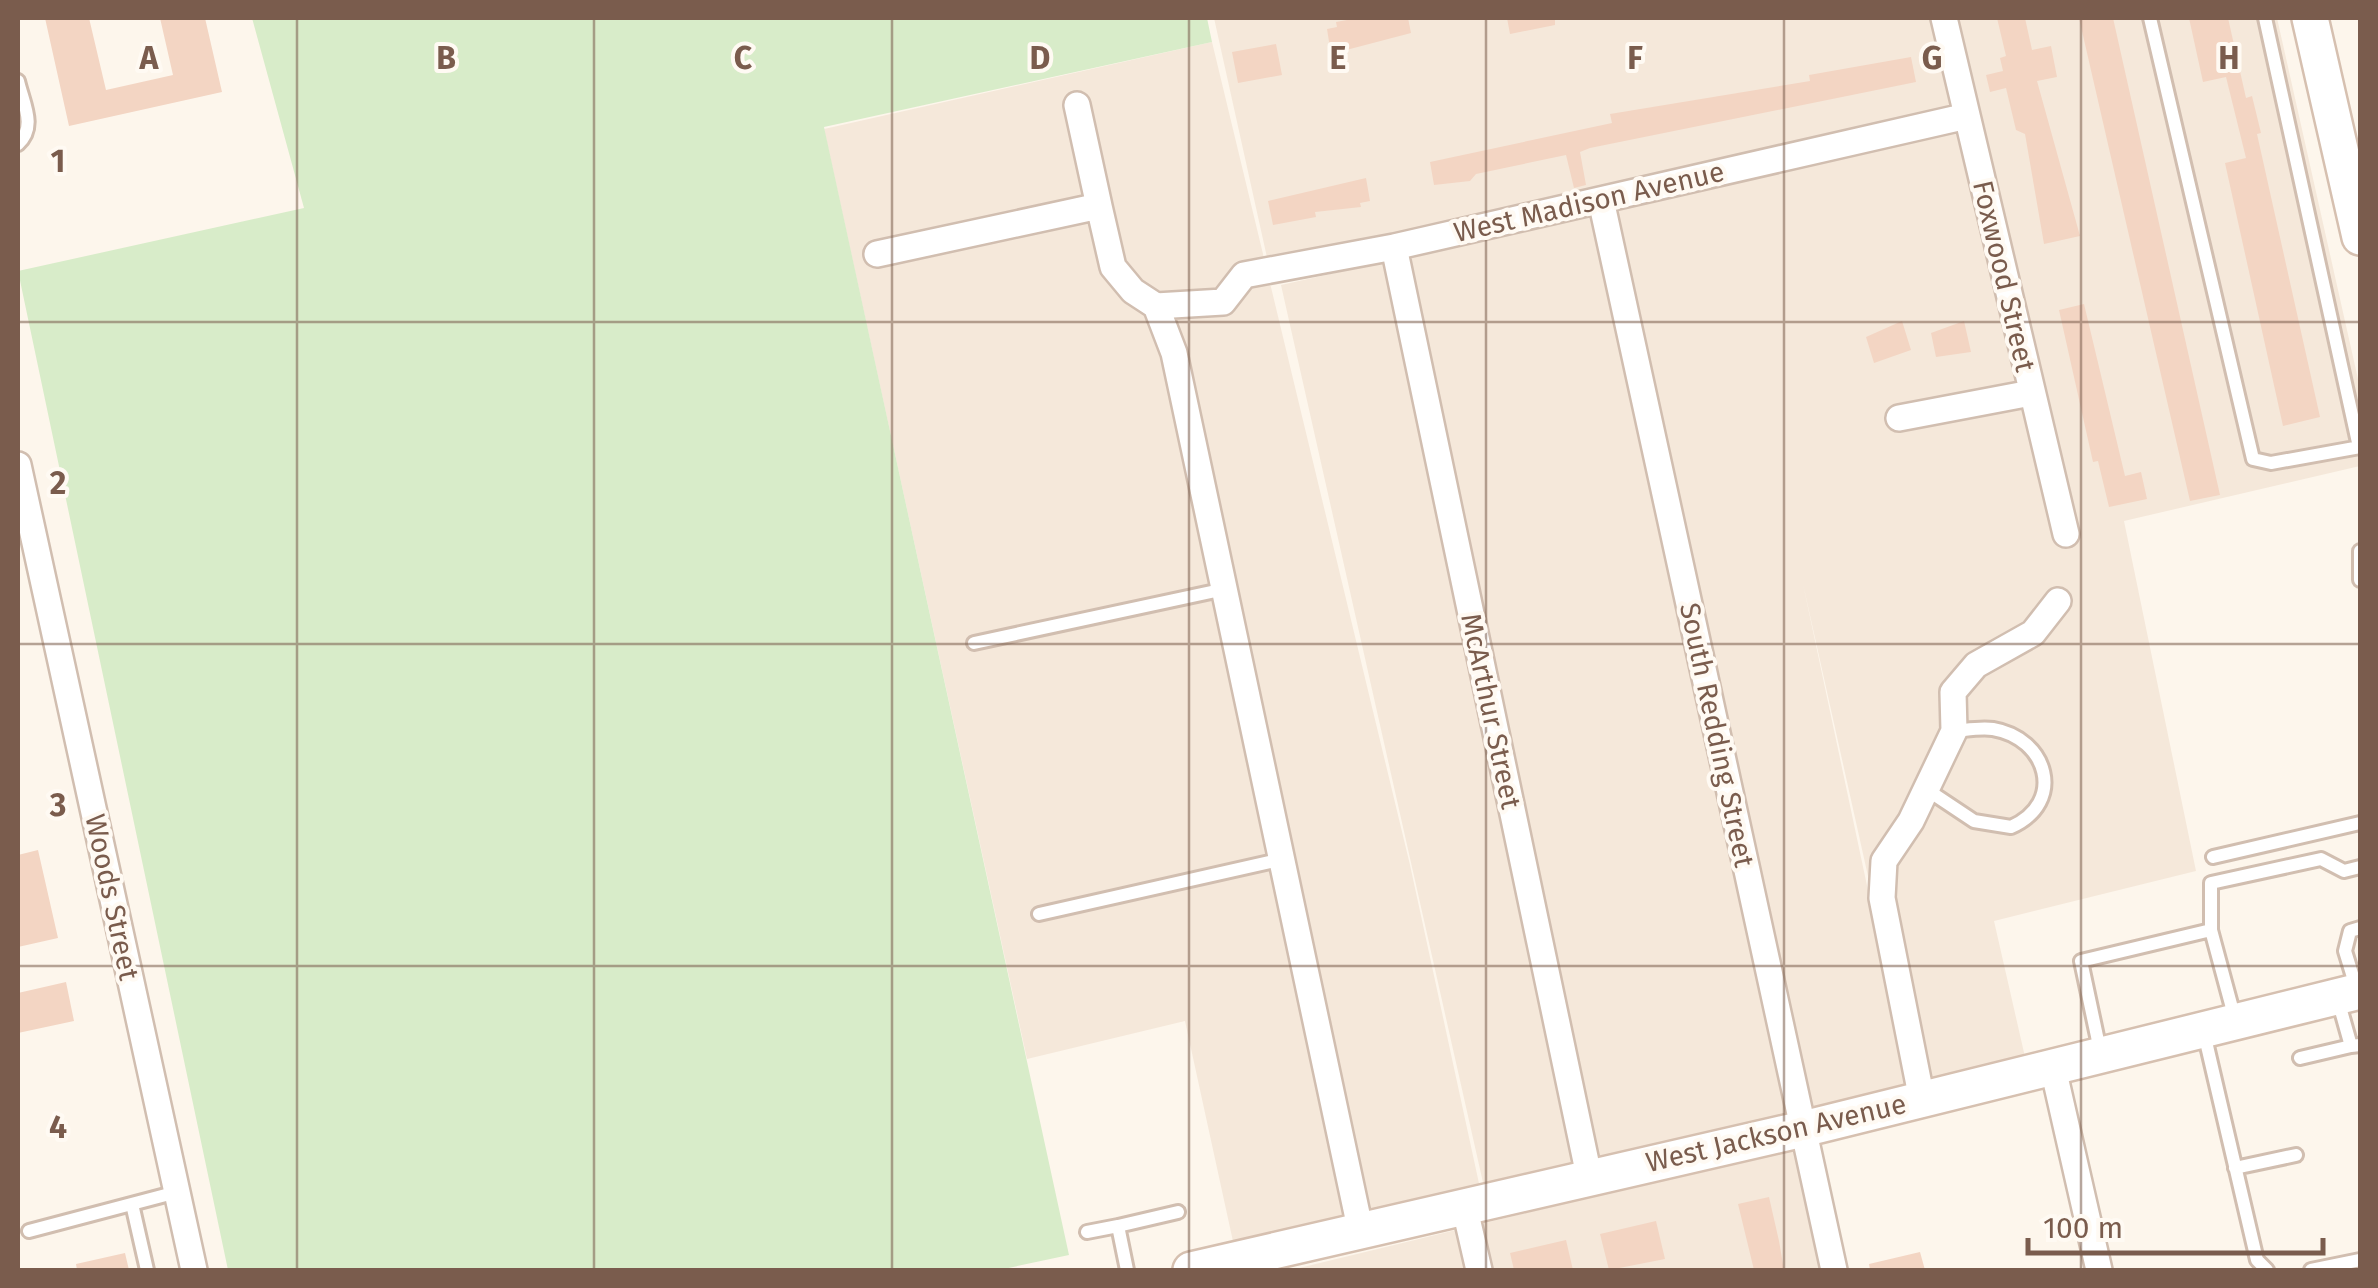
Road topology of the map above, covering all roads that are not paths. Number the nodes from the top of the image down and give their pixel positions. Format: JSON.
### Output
{"nodes":[{"id":1,"x":1944,"y":18,"type":"edge"},
{"id":2,"x":2150,"y":18,"type":"edge"},
{"id":3,"x":2266,"y":18,"type":"edge"},
{"id":4,"x":2310,"y":18,"type":"edge"},
{"id":5,"x":18,"y":81,"type":"edge"},
{"id":6,"x":1077,"y":105,"type":"dead end"},
{"id":7,"x":1967,"y":116,"type":"junction"},
{"id":8,"x":18,"y":144,"type":"edge"},
{"id":9,"x":1601,"y":200,"type":"junction"},
{"id":10,"x":1099,"y":206,"type":"junction"},
{"id":11,"x":2359,"y":224,"type":"edge"},
{"id":12,"x":1394,"y":246,"type":"junction"},
{"id":13,"x":878,"y":254,"type":"dead end"},
{"id":14,"x":1156,"y":306,"type":"junction"},
{"id":15,"x":2031,"y":393,"type":"junction"},
{"id":16,"x":1899,"y":418,"type":"dead end"},
{"id":17,"x":2360,"y":447,"type":"edge"},
{"id":18,"x":18,"y":465,"type":"edge"},
{"id":19,"x":2066,"y":534,"type":"dead end"},
{"id":20,"x":2360,"y":552,"type":"edge"},
{"id":21,"x":2360,"y":580,"type":"edge"},
{"id":22,"x":1225,"y":588,"type":"junction"},
{"id":23,"x":2058,"y":601,"type":"dead end"},
{"id":24,"x":974,"y":643,"type":"dead end"},
{"id":25,"x":1954,"y":730,"type":"junction"},
{"id":26,"x":1926,"y":789,"type":"junction"},
{"id":27,"x":2360,"y":822,"type":"edge"},
{"id":28,"x":2213,"y":857,"type":"dead end"},
{"id":29,"x":1283,"y":859,"type":"junction"},
{"id":30,"x":2360,"y":867,"type":"edge"},
{"id":31,"x":1038,"y":914,"type":"dead end"},
{"id":32,"x":2360,"y":928,"type":"edge"},
{"id":33,"x":2211,"y":930,"type":"junction"},
{"id":34,"x":2352,"y":993,"type":"edge"},
{"id":35,"x":2220,"y":1026,"type":"junction"},
{"id":36,"x":2356,"y":1046,"type":"edge"},
{"id":37,"x":2102,"y":1056,"type":"junction"},
{"id":38,"x":2300,"y":1058,"type":"dead end"},
{"id":39,"x":2053,"y":1068,"type":"junction"},
{"id":40,"x":1922,"y":1100,"type":"junction"},
{"id":41,"x":1803,"y":1129,"type":"junction"},
{"id":42,"x":2296,"y":1154,"type":"dead end"},
{"id":43,"x":2235,"y":1168,"type":"junction"},
{"id":44,"x":1589,"y":1176,"type":"junction"},
{"id":45,"x":177,"y":1192,"type":"junction"},
{"id":46,"x":132,"y":1204,"type":"junction"},
{"id":47,"x":1464,"y":1206,"type":"junction"},
{"id":48,"x":1178,"y":1212,"type":"dead end"},
{"id":49,"x":1118,"y":1226,"type":"junction"},
{"id":50,"x":1360,"y":1228,"type":"junction"},
{"id":51,"x":29,"y":1230,"type":"dead end"},
{"id":52,"x":1087,"y":1232,"type":"dead end"},
{"id":53,"x":1282,"y":1260,"type":"edge"},
{"id":54,"x":2360,"y":1260,"type":"edge"},
{"id":55,"x":147,"y":1270,"type":"edge"},
{"id":56,"x":194,"y":1270,"type":"edge"},
{"id":57,"x":1127,"y":1270,"type":"edge"},
{"id":58,"x":1190,"y":1270,"type":"edge"},
{"id":59,"x":1479,"y":1270,"type":"edge"},
{"id":60,"x":1834,"y":1270,"type":"edge"},
{"id":61,"x":2099,"y":1270,"type":"edge"},
{"id":62,"x":2266,"y":1270,"type":"edge"},
{"id":63,"x":2311,"y":1270,"type":"edge"}],
"edges":[{"from":1,"to":7,"type":"street","name":"Foxwood Street"},
{"from":2,"to":17,"type":"lane"},
{"from":3,"to":17,"type":"lane"},
{"from":4,"to":11,"type":"street"},
{"from":5,"to":8,"type":"lane"},
{"from":6,"to":10,"type":"street"},
{"from":7,"to":9,"type":"street","name":"West Madison Avenue"},
{"from":7,"to":15,"type":"street","name":"Foxwood Street"},
{"from":9,"to":12,"type":"street","name":"West Madison Avenue"},
{"from":9,"to":41,"type":"street","name":"South Redding Street"},
{"from":10,"to":13,"type":"street"},
{"from":10,"to":14,"type":"street"},
{"from":12,"to":14,"type":"street","name":"West Madison Avenue"},
{"from":12,"to":44,"type":"street","name":"McArthur Street"},
{"from":14,"to":22,"type":"street"},
{"from":15,"to":16,"type":"street"},
{"from":15,"to":19,"type":"street","name":"Foxwood Street"},
{"from":18,"to":45,"type":"street","name":"Woods Street"},
{"from":20,"to":21,"type":"lane"},
{"from":22,"to":24,"type":"lane"},
{"from":22,"to":29,"type":"street"},
{"from":23,"to":25,"type":"street"},
{"from":25,"to":26,"type":"street"},
{"from":25,"to":26,"type":"lane"},
{"from":26,"to":40,"type":"street"},
{"from":27,"to":28,"type":"lane"},
{"from":29,"to":31,"type":"lane"},
{"from":29,"to":50,"type":"street"},
{"from":30,"to":33,"type":"lane"},
{"from":32,"to":34,"type":"lane"},
{"from":33,"to":35,"type":"lane"},
{"from":33,"to":37,"type":"lane"},
{"from":34,"to":35,"type":"street","name":"West Jackson Avenue"},
{"from":34,"to":36,"type":"lane"},
{"from":35,"to":37,"type":"street","name":"West Jackson Avenue"},
{"from":35,"to":43,"type":"lane"},
{"from":36,"to":38,"type":"lane"},
{"from":37,"to":39,"type":"street","name":"West Jackson Avenue"},
{"from":39,"to":40,"type":"street","name":"West Jackson Avenue"},
{"from":39,"to":61,"type":"street"},
{"from":40,"to":41,"type":"street","name":"West Jackson Avenue"},
{"from":41,"to":44,"type":"street","name":"West Jackson Avenue"},
{"from":41,"to":60,"type":"street","name":"South Redding Street"},
{"from":42,"to":43,"type":"lane"},
{"from":43,"to":62,"type":"lane"},
{"from":44,"to":47,"type":"street","name":"West Jackson Avenue"},
{"from":45,"to":46,"type":"lane"},
{"from":45,"to":56,"type":"street","name":"Woods Street"},
{"from":46,"to":51,"type":"lane"},
{"from":46,"to":55,"type":"lane"},
{"from":47,"to":50,"type":"street","name":"West Jackson Avenue"},
{"from":47,"to":59,"type":"street"},
{"from":48,"to":49,"type":"lane"},
{"from":49,"to":52,"type":"lane"},
{"from":49,"to":57,"type":"lane"},
{"from":50,"to":53,"type":"street","name":"West Jackson Avenue"},
{"from":53,"to":58,"type":"street","name":"West Jackson Avenue"},
{"from":54,"to":63,"type":"lane"}]}
